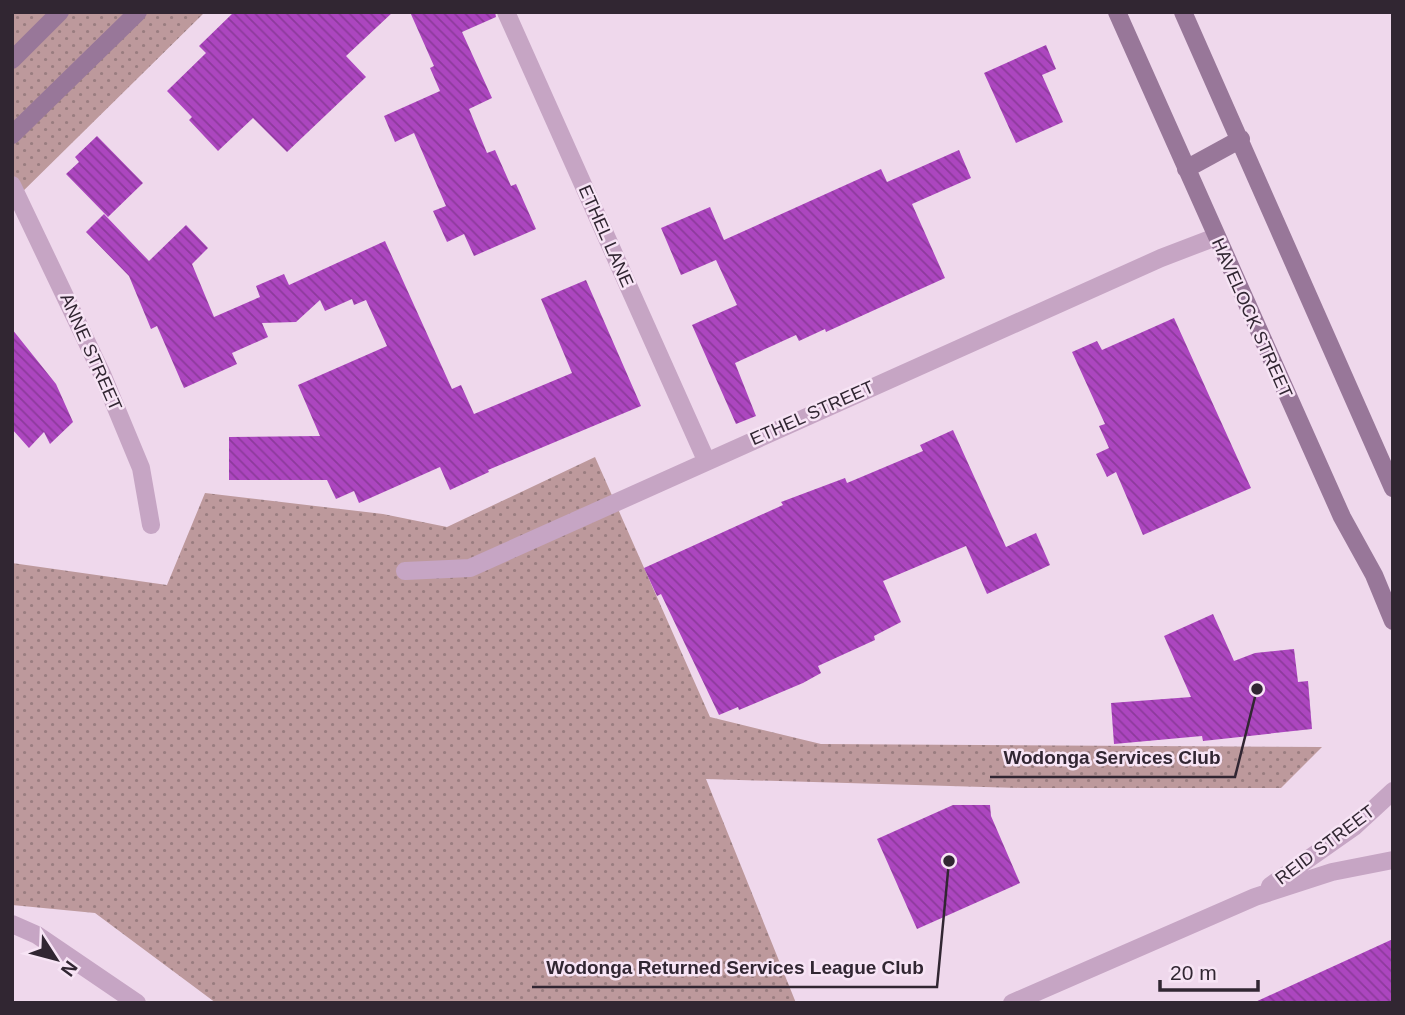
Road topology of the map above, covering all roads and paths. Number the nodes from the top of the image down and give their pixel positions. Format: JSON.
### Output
{"nodes":[{"id":1,"x":60,"y":12,"type":"edge"},
{"id":2,"x":138,"y":12,"type":"edge"},
{"id":3,"x":506,"y":12,"type":"edge"},
{"id":4,"x":1117,"y":12,"type":"edge"},
{"id":5,"x":1183,"y":12,"type":"edge"},
{"id":6,"x":12,"y":60,"type":"edge"},
{"id":7,"x":12,"y":135,"type":"edge"},
{"id":8,"x":1241,"y":139,"type":"junction"},
{"id":9,"x":1186,"y":169,"type":"junction"},
{"id":10,"x":12,"y":185,"type":"edge"},
{"id":11,"x":1216,"y":237,"type":"junction"},
{"id":12,"x":706,"y":460,"type":"junction"},
{"id":13,"x":1393,"y":488,"type":"edge"},
{"id":14,"x":151,"y":525,"type":"dead end"},
{"id":15,"x":405,"y":571,"type":"dead end"},
{"id":16,"x":1393,"y":621,"type":"edge"},
{"id":17,"x":1393,"y":791,"type":"edge"},
{"id":18,"x":1393,"y":860,"type":"edge"},
{"id":19,"x":1255,"y":897,"type":"junction"},
{"id":20,"x":12,"y":924,"type":"edge"},
{"id":21,"x":137,"y":1003,"type":"edge"},
{"id":22,"x":1012,"y":1003,"type":"edge"}],
"edges":[{"from":1,"to":6,"type":"street"},
{"from":2,"to":7,"type":"street"},
{"from":3,"to":12,"type":"street","name":"ETHEL LANE"},
{"from":4,"to":9,"type":"street","name":"HAVELOCK STREET"},
{"from":5,"to":8,"type":"street"},
{"from":8,"to":9,"type":"street"},
{"from":8,"to":13,"type":"street"},
{"from":9,"to":11,"type":"street","name":"HAVELOCK STREET"},
{"from":10,"to":14,"type":"street","name":"ANNE STREET"},
{"from":11,"to":12,"type":"street","name":"ETHEL STREET"},
{"from":11,"to":16,"type":"street","name":"HAVELOCK STREET"},
{"from":12,"to":15,"type":"street","name":"ETHEL STREET"},
{"from":17,"to":19,"type":"street","name":"REID STREET"},
{"from":18,"to":19,"type":"street","name":"REID STREET"},
{"from":19,"to":22,"type":"street","name":"REID STREET"},
{"from":20,"to":21,"type":"street"}]}
